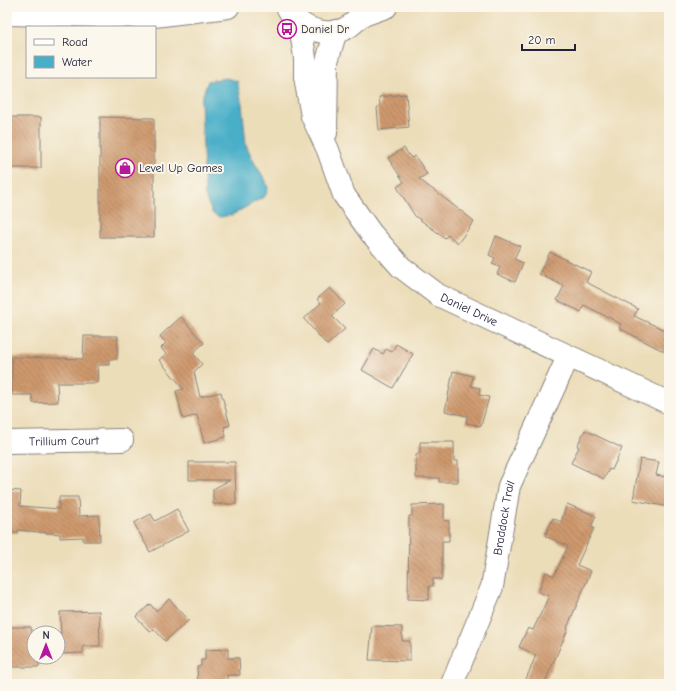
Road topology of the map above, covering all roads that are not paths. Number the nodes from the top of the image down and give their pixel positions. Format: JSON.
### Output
{"nodes":[{"id":1,"x":228,"y":7,"type":"edge"},
{"id":2,"x":386,"y":7,"type":"edge"},
{"id":3,"x":361,"y":12,"type":"edge"},
{"id":4,"x":288,"y":13,"type":"edge"},
{"id":5,"x":7,"y":14,"type":"edge"},
{"id":6,"x":336,"y":31,"type":"junction"},
{"id":7,"x":328,"y":150,"type":"junction"},
{"id":8,"x":568,"y":356,"type":"junction"},
{"id":9,"x":669,"y":403,"type":"edge"},
{"id":10,"x":122,"y":440,"type":"dead end"},
{"id":11,"x":7,"y":442,"type":"edge"},
{"id":12,"x":452,"y":684,"type":"edge"}],
"edges":[{"from":1,"to":5,"type":"street"},
{"from":2,"to":3,"type":"street"},
{"from":3,"to":6,"type":"street"},
{"from":4,"to":6,"type":"street"},
{"from":4,"to":7,"type":"street","name":"Daniel Drive"},
{"from":6,"to":7,"type":"street","name":"Daniel Drive"},
{"from":7,"to":8,"type":"street","name":"Daniel Drive"},
{"from":8,"to":9,"type":"street","name":"Daniel Drive"},
{"from":8,"to":12,"type":"street","name":"Braddock Trail"},
{"from":10,"to":11,"type":"street","name":"Trillium Court"}]}
